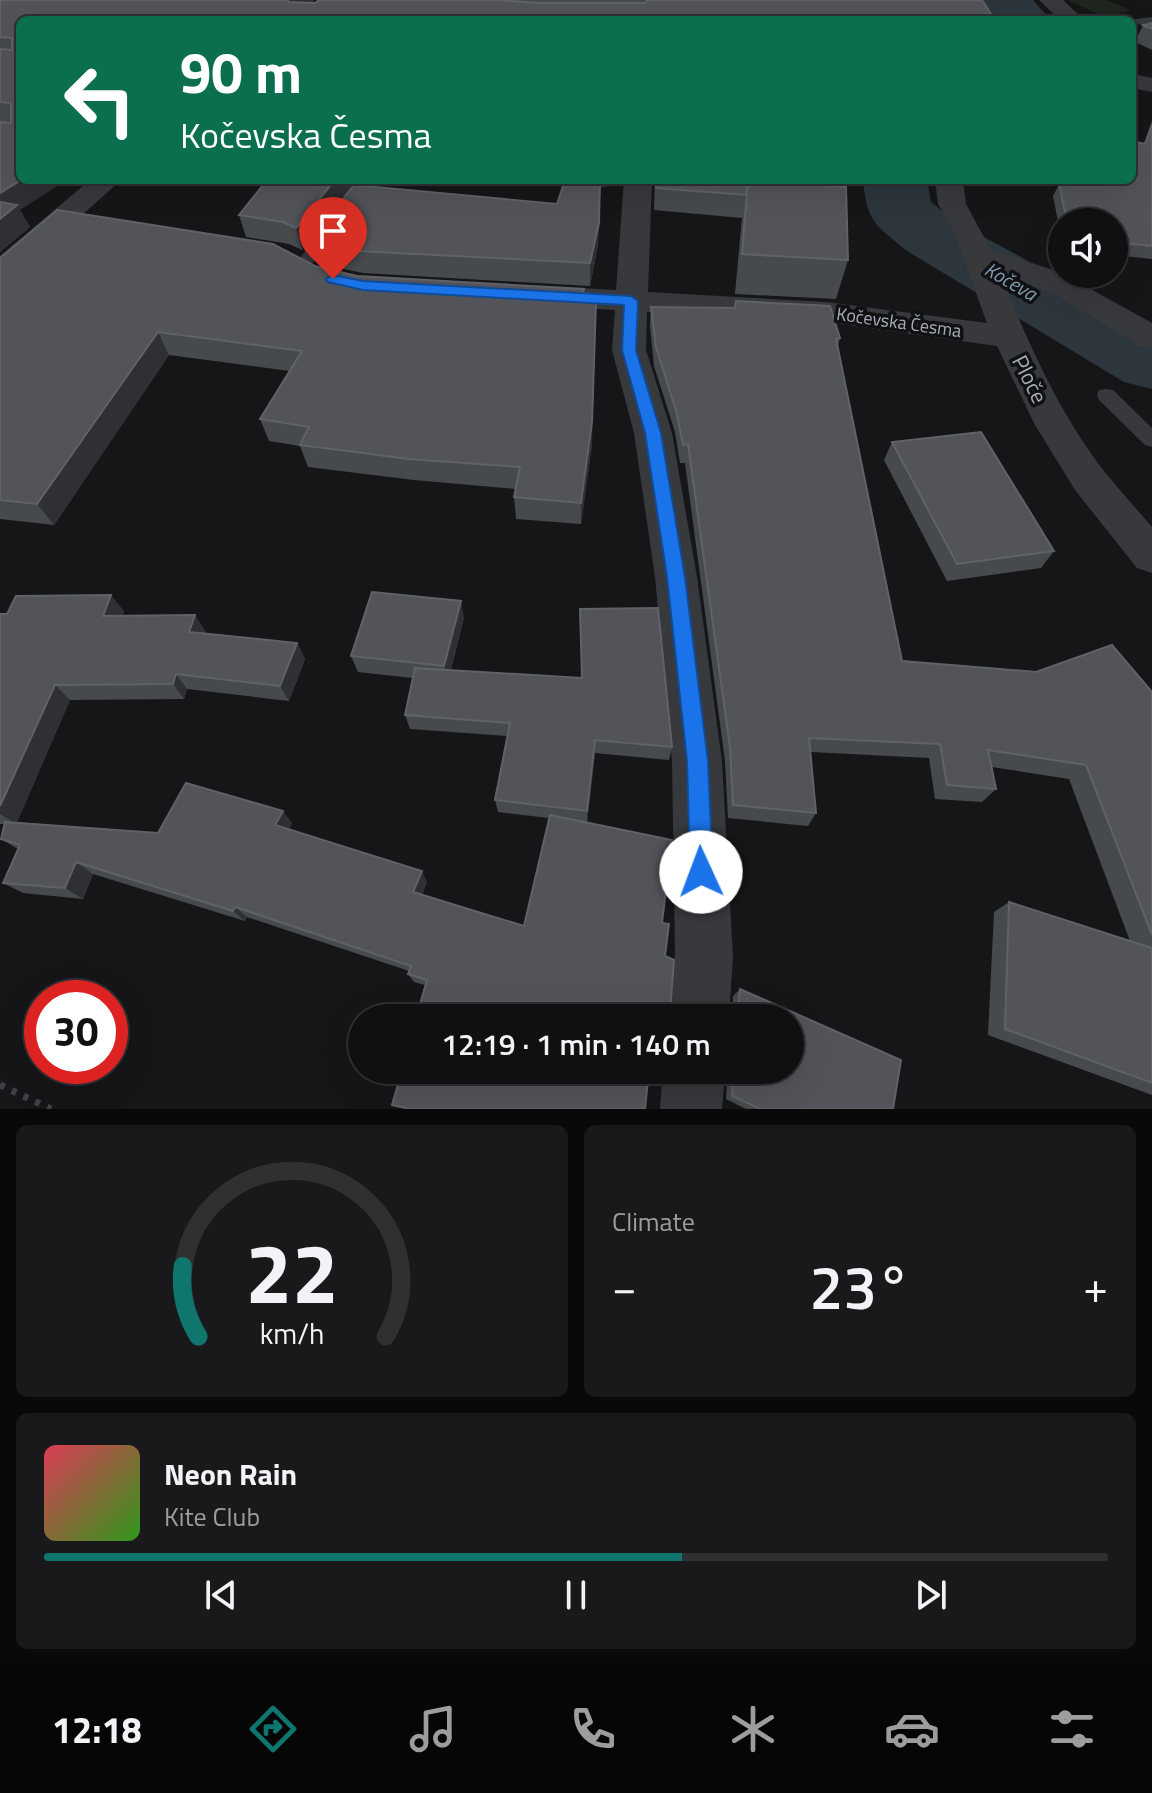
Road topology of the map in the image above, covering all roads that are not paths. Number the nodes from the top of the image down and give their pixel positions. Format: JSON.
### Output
{"nodes":[{"id":1,"x":1050,"y":0,"type":"edge"},
{"id":2,"x":1068,"y":16,"type":"edge"},
{"id":3,"x":102,"y":184,"type":"edge"},
{"id":4,"x":365,"y":184,"type":"edge"},
{"id":5,"x":638,"y":184,"type":"edge"},
{"id":6,"x":950,"y":184,"type":"edge"},
{"id":7,"x":980,"y":257,"type":"junction"},
{"id":8,"x":292,"y":258,"type":"joint"},
{"id":9,"x":0,"y":272,"type":"edge"},
{"id":10,"x":333,"y":279,"type":"edge"},
{"id":11,"x":489,"y":293,"type":"edge"},
{"id":12,"x":631,"y":301,"type":"junction"},
{"id":13,"x":1009,"y":337,"type":"junction"},
{"id":14,"x":1152,"y":338,"type":"edge"},
{"id":15,"x":1106,"y":395,"type":"dead end"},
{"id":16,"x":1152,"y":440,"type":"edge"},
{"id":17,"x":1152,"y":556,"type":"edge"},
{"id":18,"x":700,"y":1004,"type":"edge"},
{"id":19,"x":693,"y":1084,"type":"edge"},
{"id":20,"x":691,"y":1109,"type":"edge"}],
"edges":[{"from":1,"to":2,"type":"street"},
{"from":3,"to":9,"type":"street"},
{"from":4,"to":8,"type":"lane"},
{"from":5,"to":12,"type":"street"},
{"from":6,"to":7,"type":"street","name":"Ploče"},
{"from":7,"to":13,"type":"street","name":"Ploče"},
{"from":7,"to":14,"type":"street"},
{"from":8,"to":10,"type":"street"},
{"from":11,"to":12,"type":"street","name":"Kočevska Česma"},
{"from":12,"to":13,"type":"street","name":"Kočevska Česma"},
{"from":12,"to":18,"type":"street"},
{"from":13,"to":17,"type":"street","name":"Ploče"},
{"from":15,"to":16,"type":"lane"},
{"from":19,"to":20,"type":"street"}]}
